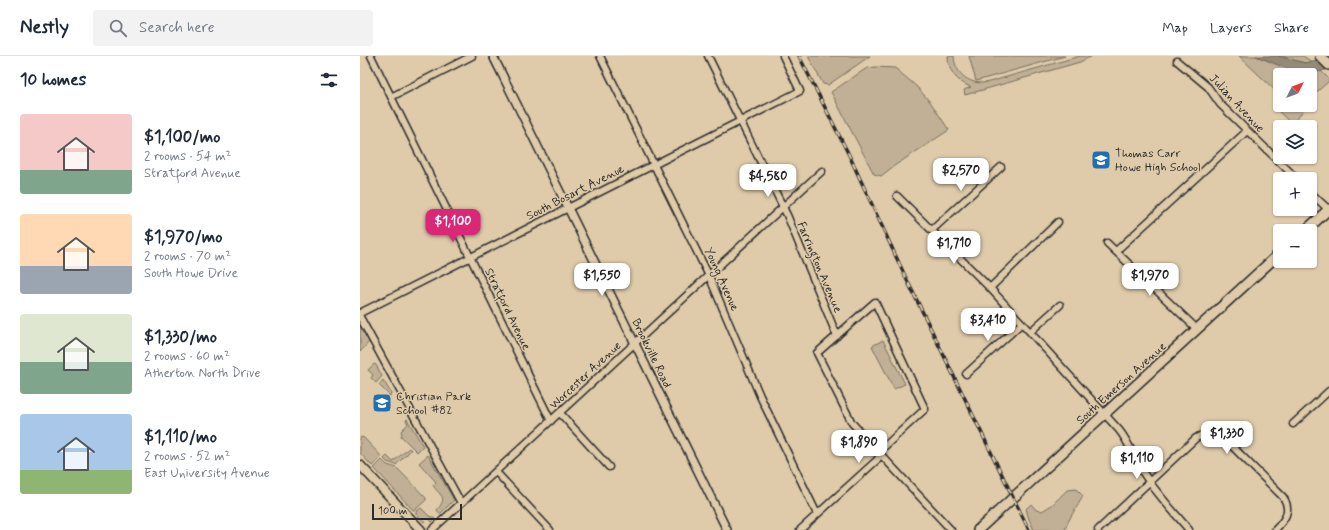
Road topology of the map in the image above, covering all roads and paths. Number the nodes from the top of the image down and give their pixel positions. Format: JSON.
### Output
{"nodes":[{"id":1,"x":371,"y":56,"type":"edge"},
{"id":2,"x":472,"y":56,"type":"edge"},
{"id":3,"x":493,"y":56,"type":"edge"},
{"id":4,"x":600,"y":56,"type":"edge"},
{"id":5,"x":708,"y":56,"type":"edge"},
{"id":6,"x":782,"y":56,"type":"edge"},
{"id":7,"x":1320,"y":56,"type":"edge"},
{"id":8,"x":1177,"y":61,"type":"dead end"},
{"id":9,"x":1329,"y":65,"type":"edge"},
{"id":10,"x":391,"y":97,"type":"junction"},
{"id":11,"x":740,"y":121,"type":"junction"},
{"id":12,"x":1247,"y":131,"type":"junction"},
{"id":13,"x":654,"y":164,"type":"junction"},
{"id":14,"x":1001,"y":167,"type":"dead end"},
{"id":15,"x":822,"y":171,"type":"dead end"},
{"id":16,"x":1290,"y":172,"type":"edge"},
{"id":17,"x":897,"y":196,"type":"dead end"},
{"id":18,"x":1317,"y":198,"type":"edge"},
{"id":19,"x":568,"y":208,"type":"junction"},
{"id":20,"x":783,"y":208,"type":"junction"},
{"id":21,"x":1329,"y":209,"type":"edge"},
{"id":22,"x":1058,"y":222,"type":"dead end"},
{"id":23,"x":1313,"y":224,"type":"edge"},
{"id":24,"x":932,"y":230,"type":"junction"},
{"id":25,"x":1107,"y":243,"type":"dead end"},
{"id":26,"x":1116,"y":251,"type":"junction"},
{"id":27,"x":470,"y":257,"type":"junction"},
{"id":28,"x":1273,"y":260,"type":"edge"},
{"id":29,"x":709,"y":276,"type":"junction"},
{"id":30,"x":990,"y":288,"type":"junction"},
{"id":31,"x":1060,"y":305,"type":"dead end"},
{"id":32,"x":360,"y":313,"type":"edge"},
{"id":33,"x":360,"y":317,"type":"edge"},
{"id":34,"x":1022,"y":323,"type":"junction"},
{"id":35,"x":1197,"y":329,"type":"junction"},
{"id":36,"x":1030,"y":332,"type":"junction"},
{"id":37,"x":837,"y":336,"type":"junction"},
{"id":38,"x":635,"y":344,"type":"junction"},
{"id":39,"x":966,"y":374,"type":"dead end"},
{"id":40,"x":1329,"y":391,"type":"edge"},
{"id":41,"x":560,"y":413,"type":"junction"},
{"id":42,"x":1104,"y":414,"type":"junction"},
{"id":43,"x":551,"y":421,"type":"junction"},
{"id":44,"x":1293,"y":424,"type":"dead end"},
{"id":45,"x":880,"y":453,"type":"junction"},
{"id":46,"x":609,"y":467,"type":"dead end"},
{"id":47,"x":361,"y":469,"type":"edge"},
{"id":48,"x":496,"y":472,"type":"junction"},
{"id":49,"x":1150,"y":482,"type":"junction"},
{"id":50,"x":461,"y":503,"type":"junction"},
{"id":51,"x":817,"y":514,"type":"junction"},
{"id":52,"x":421,"y":530,"type":"edge"},
{"id":53,"x":432,"y":530,"type":"edge"},
{"id":54,"x":550,"y":530,"type":"edge"},
{"id":55,"x":726,"y":530,"type":"edge"},
{"id":56,"x":800,"y":530,"type":"edge"},
{"id":57,"x":951,"y":530,"type":"edge"},
{"id":58,"x":978,"y":530,"type":"edge"},
{"id":59,"x":1098,"y":530,"type":"edge"},
{"id":60,"x":1190,"y":530,"type":"edge"},
{"id":61,"x":1275,"y":530,"type":"edge"}],
"edges":[{"from":1,"to":10,"type":"street","name":"Stratford Avenue"},
{"from":2,"to":10,"type":"street"},
{"from":3,"to":19,"type":"street","name":"Brookville Road"},
{"from":4,"to":13,"type":"street","name":"Young Avenue"},
{"from":5,"to":11,"type":"street","name":"Farrington Avenue"},
{"from":6,"to":11,"type":"street","name":"South Bosart Avenue"},
{"from":7,"to":9,"type":"main road"},
{"from":8,"to":12,"type":"street","name":"Julian Avenue"},
{"from":10,"to":27,"type":"street","name":"Stratford Avenue"},
{"from":11,"to":13,"type":"street","name":"South Bosart Avenue"},
{"from":11,"to":20,"type":"street","name":"Farrington Avenue"},
{"from":12,"to":16,"type":"street","name":"Julian Avenue"},
{"from":12,"to":26,"type":"street"},
{"from":13,"to":19,"type":"street","name":"South Bosart Avenue"},
{"from":13,"to":29,"type":"street","name":"Young Avenue"},
{"from":14,"to":24,"type":"street"},
{"from":15,"to":20,"type":"street","name":"Worcester Avenue"},
{"from":17,"to":24,"type":"street"},
{"from":18,"to":21,"type":"street"},
{"from":19,"to":27,"type":"street","name":"South Bosart Avenue"},
{"from":19,"to":38,"type":"street","name":"Brookville Road"},
{"from":20,"to":29,"type":"street","name":"Worcester Avenue"},
{"from":20,"to":37,"type":"street","name":"Farrington Avenue"},
{"from":21,"to":23,"type":"main road"},
{"from":22,"to":30,"type":"street"},
{"from":24,"to":30,"type":"street"},
{"from":25,"to":26,"type":"street"},
{"from":26,"to":35,"type":"street"},
{"from":27,"to":32,"type":"street","name":"South Bosart Avenue"},
{"from":27,"to":43,"type":"street","name":"Stratford Avenue"},
{"from":28,"to":35,"type":"main road","name":"South Emerson Avenue"},
{"from":29,"to":38,"type":"street","name":"Worcester Avenue"},
{"from":29,"to":51,"type":"street","name":"Young Avenue"},
{"from":30,"to":34,"type":"street"},
{"from":31,"to":36,"type":"street"},
{"from":33,"to":50,"type":"street"},
{"from":34,"to":36,"type":"street"},
{"from":34,"to":39,"type":"street"},
{"from":35,"to":42,"type":"main road","name":"South Emerson Avenue"},
{"from":36,"to":42,"type":"street"},
{"from":37,"to":45,"type":"street"},
{"from":37,"to":45,"type":"street"},
{"from":38,"to":41,"type":"street","name":"Worcester Avenue"},
{"from":38,"to":55,"type":"street","name":"Brookville Road"},
{"from":40,"to":44,"type":"street"},
{"from":41,"to":43,"type":"street","name":"Worcester Avenue"},
{"from":41,"to":46,"type":"street"},
{"from":42,"to":49,"type":"street"},
{"from":42,"to":58,"type":"main road","name":"South Emerson Avenue"},
{"from":43,"to":48,"type":"street","name":"Worcester Avenue"},
{"from":45,"to":51,"type":"street"},
{"from":45,"to":57,"type":"street"},
{"from":47,"to":52,"type":"main road"},
{"from":48,"to":50,"type":"street","name":"Worcester Avenue"},
{"from":48,"to":54,"type":"street"},
{"from":49,"to":59,"type":"street"},
{"from":49,"to":60,"type":"street"},
{"from":49,"to":61,"type":"street"},
{"from":50,"to":53,"type":"street","name":"Worcester Avenue"},
{"from":51,"to":56,"type":"street"}]}
